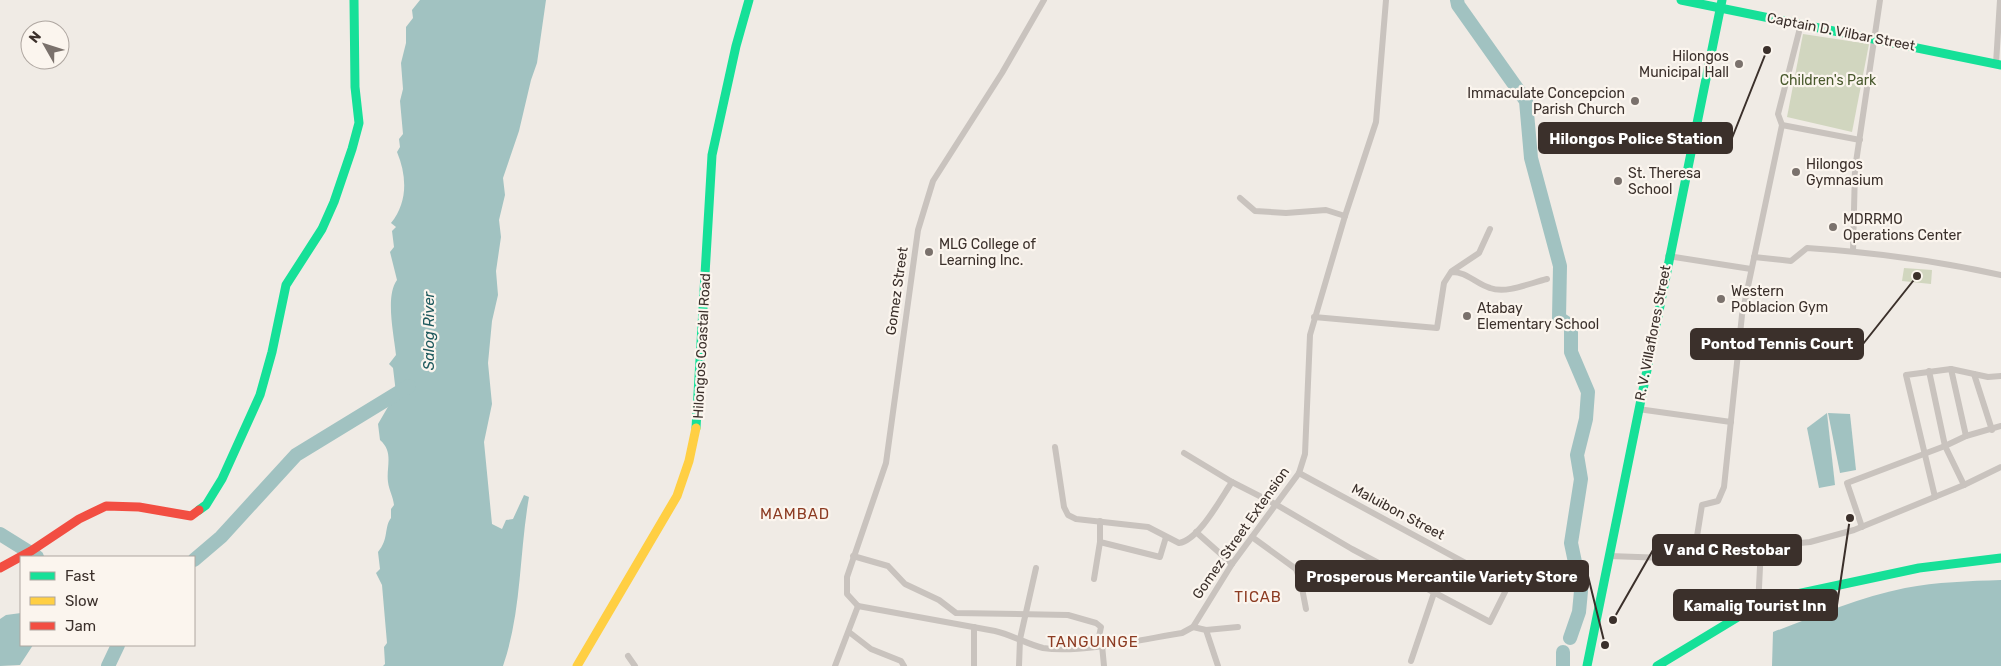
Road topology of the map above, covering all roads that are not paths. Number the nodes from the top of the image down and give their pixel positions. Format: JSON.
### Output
{"nodes":[{"id":1,"x":354,"y":0,"type":"edge"},
{"id":2,"x":749,"y":0,"type":"edge"},
{"id":3,"x":1044,"y":0,"type":"edge"},
{"id":4,"x":1386,"y":0,"type":"edge"},
{"id":5,"x":1682,"y":0,"type":"edge"},
{"id":6,"x":1880,"y":0,"type":"edge"},
{"id":7,"x":2000,"y":0,"type":"edge"},
{"id":8,"x":1721,"y":4,"type":"edge"},
{"id":9,"x":1801,"y":24,"type":"junction"},
{"id":10,"x":1876,"y":39,"type":"junction"},
{"id":11,"x":1998,"y":64,"type":"edge"},
{"id":12,"x":1782,"y":125,"type":"junction"},
{"id":13,"x":1860,"y":140,"type":"junction"},
{"id":14,"x":1240,"y":198,"type":"dead end"},
{"id":15,"x":1345,"y":216,"type":"junction"},
{"id":16,"x":1490,"y":229,"type":"dead end"},
{"id":17,"x":1853,"y":251,"type":"junction"},
{"id":18,"x":1668,"y":256,"type":"junction"},
{"id":19,"x":1754,"y":257,"type":"junction"},
{"id":20,"x":1751,"y":269,"type":"junction"},
{"id":21,"x":1450,"y":272,"type":"junction"},
{"id":22,"x":2001,"y":274,"type":"edge"},
{"id":23,"x":1547,"y":279,"type":"dead end"},
{"id":24,"x":1314,"y":317,"type":"junction"},
{"id":25,"x":1951,"y":369,"type":"junction"},
{"id":26,"x":1929,"y":371,"type":"junction"},
{"id":27,"x":1974,"y":374,"type":"junction"},
{"id":28,"x":2001,"y":376,"type":"edge"},
{"id":29,"x":1638,"y":409,"type":"junction"},
{"id":30,"x":1731,"y":422,"type":"junction"},
{"id":31,"x":2001,"y":426,"type":"edge"},
{"id":32,"x":1992,"y":430,"type":"junction"},
{"id":33,"x":1966,"y":436,"type":"junction"},
{"id":34,"x":1945,"y":446,"type":"junction"},
{"id":35,"x":1055,"y":447,"type":"dead end"},
{"id":36,"x":1184,"y":453,"type":"dead end"},
{"id":37,"x":1926,"y":454,"type":"junction"},
{"id":38,"x":2001,"y":467,"type":"edge"},
{"id":39,"x":1299,"y":473,"type":"junction"},
{"id":40,"x":1232,"y":482,"type":"junction"},
{"id":41,"x":1964,"y":485,"type":"junction"},
{"id":42,"x":1935,"y":497,"type":"junction"},
{"id":43,"x":1277,"y":505,"type":"junction"},
{"id":44,"x":1100,"y":522,"type":"junction"},
{"id":45,"x":1862,"y":527,"type":"junction"},
{"id":46,"x":1196,"y":532,"type":"junction"},
{"id":47,"x":1166,"y":537,"type":"junction"},
{"id":48,"x":1252,"y":537,"type":"junction"},
{"id":49,"x":1100,"y":542,"type":"junction"},
{"id":50,"x":1761,"y":547,"type":"junction"},
{"id":51,"x":1695,"y":549,"type":"junction"},
{"id":52,"x":22,"y":556,"type":"edge"},
{"id":53,"x":853,"y":556,"type":"junction"},
{"id":54,"x":1609,"y":556,"type":"junction"},
{"id":55,"x":20,"y":557,"type":"edge"},
{"id":56,"x":2001,"y":558,"type":"edge"},
{"id":57,"x":1232,"y":564,"type":"junction"},
{"id":58,"x":0,"y":568,"type":"edge"},
{"id":59,"x":1036,"y":568,"type":"dead end"},
{"id":60,"x":1094,"y":579,"type":"dead end"},
{"id":61,"x":1434,"y":593,"type":"junction"},
{"id":62,"x":858,"y":606,"type":"junction"},
{"id":63,"x":1758,"y":607,"type":"junction"},
{"id":64,"x":1306,"y":609,"type":"dead end"},
{"id":65,"x":1024,"y":615,"type":"junction"},
{"id":66,"x":974,"y":627,"type":"junction"},
{"id":67,"x":1193,"y":627,"type":"junction"},
{"id":68,"x":1238,"y":627,"type":"dead end"},
{"id":69,"x":1206,"y":630,"type":"junction"},
{"id":70,"x":849,"y":632,"type":"junction"},
{"id":71,"x":1020,"y":639,"type":"junction"},
{"id":72,"x":1100,"y":646,"type":"junction"},
{"id":73,"x":628,"y":656,"type":"dead end"},
{"id":74,"x":1411,"y":661,"type":"dead end"},
{"id":75,"x":834,"y":665,"type":"edge"},
{"id":76,"x":577,"y":666,"type":"edge"},
{"id":77,"x":635,"y":666,"type":"edge"},
{"id":78,"x":904,"y":666,"type":"edge"},
{"id":79,"x":974,"y":666,"type":"edge"},
{"id":80,"x":1019,"y":666,"type":"edge"},
{"id":81,"x":1104,"y":666,"type":"edge"},
{"id":82,"x":1218,"y":666,"type":"edge"},
{"id":83,"x":1587,"y":666,"type":"edge"},
{"id":84,"x":1657,"y":666,"type":"edge"}],
"edges":[{"from":1,"to":52,"type":"street"},
{"from":2,"to":76,"type":"street","name":"Hilongos Coastal Road"},
{"from":3,"to":53,"type":"street","name":"Gomez Street"},
{"from":4,"to":15,"type":"street","name":"Gomez Street Extension"},
{"from":5,"to":8,"type":"street","name":"Captain D. Vilbar Street"},
{"from":6,"to":10,"type":"street"},
{"from":7,"to":11,"type":"street"},
{"from":8,"to":9,"type":"street","name":"Captain D. Vilbar Street"},
{"from":8,"to":18,"type":"street","name":"R. V. Villaflores Street"},
{"from":9,"to":10,"type":"street","name":"Captain D. Vilbar Street"},
{"from":9,"to":12,"type":"street"},
{"from":10,"to":11,"type":"street","name":"Captain D. Vilbar Street"},
{"from":10,"to":13,"type":"street"},
{"from":12,"to":13,"type":"street"},
{"from":12,"to":19,"type":"street"},
{"from":13,"to":17,"type":"street"},
{"from":14,"to":15,"type":"street"},
{"from":15,"to":24,"type":"street","name":"Gomez Street Extension"},
{"from":16,"to":21,"type":"street"},
{"from":17,"to":19,"type":"street"},
{"from":17,"to":22,"type":"street"},
{"from":18,"to":20,"type":"street"},
{"from":18,"to":29,"type":"street","name":"R. V. Villaflores Street"},
{"from":19,"to":20,"type":"street"},
{"from":20,"to":30,"type":"street"},
{"from":21,"to":23,"type":"street"},
{"from":21,"to":24,"type":"street"},
{"from":24,"to":39,"type":"street","name":"Gomez Street Extension"},
{"from":25,"to":26,"type":"street"},
{"from":25,"to":27,"type":"street"},
{"from":25,"to":33,"type":"street"},
{"from":26,"to":34,"type":"street"},
{"from":26,"to":37,"type":"street"},
{"from":27,"to":28,"type":"street"},
{"from":27,"to":32,"type":"street"},
{"from":29,"to":30,"type":"street"},
{"from":29,"to":54,"type":"street","name":"R. V. Villaflores Street"},
{"from":30,"to":51,"type":"street"},
{"from":31,"to":32,"type":"street"},
{"from":32,"to":33,"type":"street"},
{"from":33,"to":34,"type":"street"},
{"from":34,"to":37,"type":"street"},
{"from":34,"to":41,"type":"street"},
{"from":35,"to":44,"type":"street"},
{"from":36,"to":40,"type":"street"},
{"from":37,"to":42,"type":"street"},
{"from":37,"to":45,"type":"street"},
{"from":38,"to":41,"type":"street"},
{"from":39,"to":43,"type":"street","name":"Gomez Street Extension"},
{"from":39,"to":61,"type":"street","name":"Maluibon Street"},
{"from":40,"to":43,"type":"street"},
{"from":40,"to":46,"type":"street"},
{"from":41,"to":42,"type":"street"},
{"from":42,"to":45,"type":"street"},
{"from":43,"to":48,"type":"street","name":"Gomez Street Extension"},
{"from":43,"to":61,"type":"street"},
{"from":44,"to":47,"type":"street"},
{"from":44,"to":49,"type":"street"},
{"from":45,"to":50,"type":"street"},
{"from":46,"to":47,"type":"street"},
{"from":46,"to":57,"type":"street"},
{"from":47,"to":49,"type":"street"},
{"from":48,"to":57,"type":"street","name":"Gomez Street Extension"},
{"from":48,"to":64,"type":"street"},
{"from":49,"to":60,"type":"street"},
{"from":50,"to":51,"type":"street"},
{"from":50,"to":63,"type":"street"},
{"from":51,"to":54,"type":"street"},
{"from":53,"to":62,"type":"street","name":"Gomez Street"},
{"from":53,"to":65,"type":"street"},
{"from":54,"to":83,"type":"street","name":"R. V. Villaflores Street"},
{"from":55,"to":58,"type":"street"},
{"from":56,"to":63,"type":"street"},
{"from":57,"to":67,"type":"street","name":"Gomez Street Extension"},
{"from":59,"to":65,"type":"street"},
{"from":61,"to":74,"type":"street"},
{"from":62,"to":66,"type":"street"},
{"from":62,"to":70,"type":"street"},
{"from":63,"to":84,"type":"street"},
{"from":65,"to":71,"type":"street"},
{"from":65,"to":72,"type":"street"},
{"from":66,"to":71,"type":"street"},
{"from":66,"to":79,"type":"street"},
{"from":67,"to":69,"type":"street"},
{"from":67,"to":72,"type":"street"},
{"from":68,"to":69,"type":"street"},
{"from":69,"to":82,"type":"street"},
{"from":70,"to":75,"type":"street"},
{"from":70,"to":78,"type":"street"},
{"from":71,"to":72,"type":"street"},
{"from":71,"to":80,"type":"street"},
{"from":72,"to":81,"type":"street"},
{"from":73,"to":77,"type":"street"}]}
